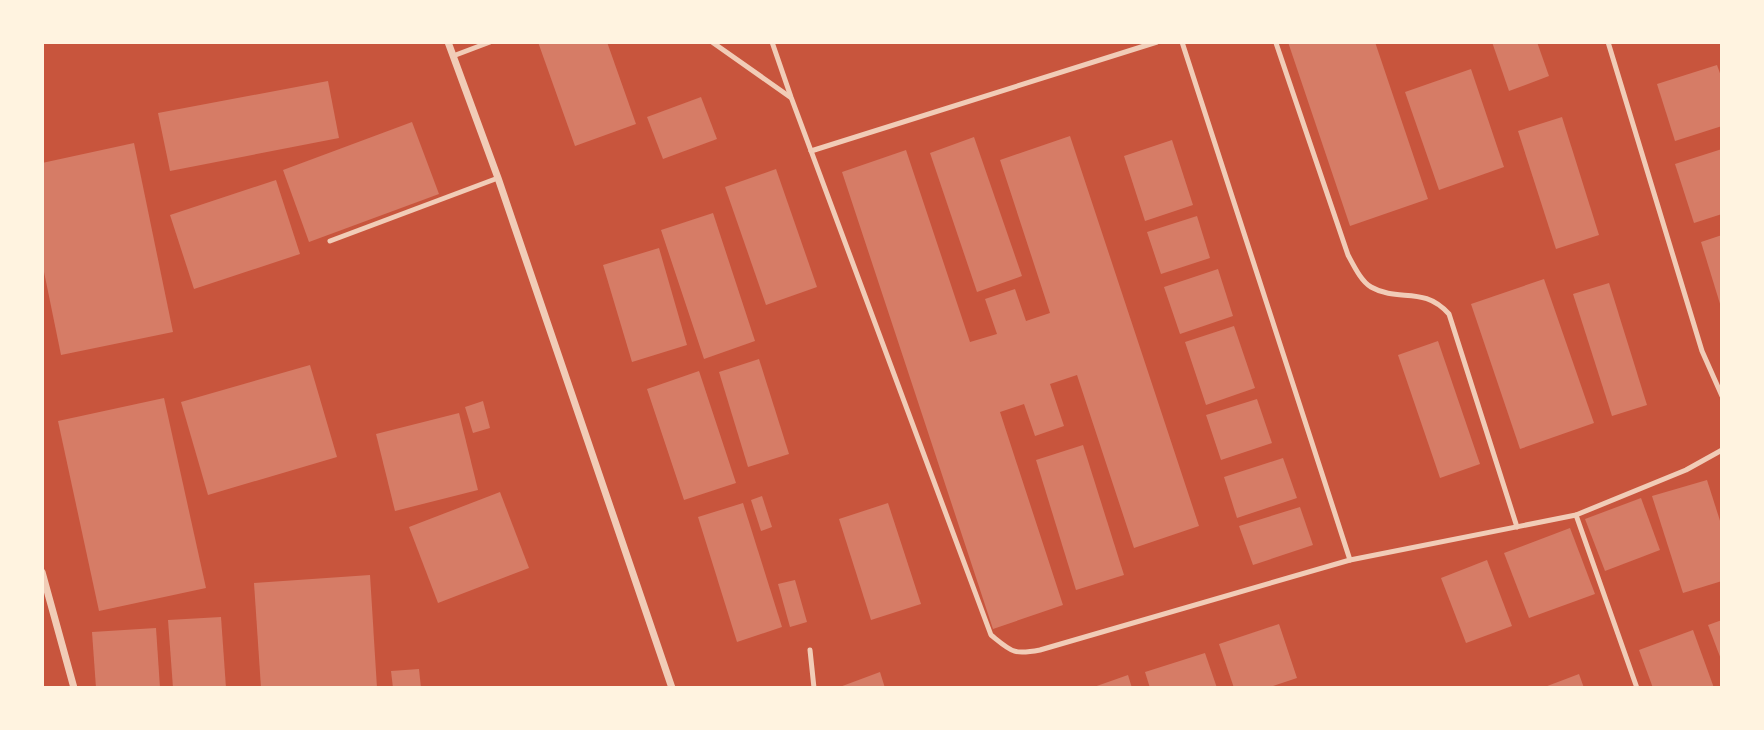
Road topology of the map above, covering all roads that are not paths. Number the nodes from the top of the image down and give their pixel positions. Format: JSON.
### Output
{"nodes":[{"id":1,"x":448,"y":42,"type":"edge"},
{"id":2,"x":490,"y":42,"type":"edge"},
{"id":3,"x":712,"y":42,"type":"edge"},
{"id":4,"x":772,"y":42,"type":"edge"},
{"id":5,"x":1157,"y":42,"type":"edge"},
{"id":6,"x":1182,"y":42,"type":"edge"},
{"id":7,"x":1608,"y":42,"type":"edge"},
{"id":8,"x":1276,"y":43,"type":"edge"},
{"id":9,"x":453,"y":56,"type":"junction"},
{"id":10,"x":790,"y":97,"type":"junction"},
{"id":11,"x":811,"y":150,"type":"junction"},
{"id":12,"x":498,"y":178,"type":"junction"},
{"id":13,"x":330,"y":240,"type":"dead end"},
{"id":14,"x":1722,"y":396,"type":"edge"},
{"id":15,"x":1722,"y":450,"type":"edge"},
{"id":16,"x":1576,"y":515,"type":"junction"},
{"id":17,"x":1517,"y":527,"type":"junction"},
{"id":18,"x":1350,"y":560,"type":"junction"},
{"id":19,"x":42,"y":572,"type":"edge"},
{"id":20,"x":810,"y":650,"type":"dead end"},
{"id":21,"x":74,"y":688,"type":"edge"},
{"id":22,"x":672,"y":688,"type":"edge"},
{"id":23,"x":814,"y":688,"type":"edge"},
{"id":24,"x":1637,"y":688,"type":"edge"}],
"edges":[{"from":1,"to":9,"type":"street"},
{"from":2,"to":9,"type":"lane"},
{"from":3,"to":10,"type":"lane"},
{"from":4,"to":10,"type":"lane"},
{"from":5,"to":11,"type":"lane"},
{"from":6,"to":18,"type":"lane"},
{"from":7,"to":14,"type":"lane"},
{"from":8,"to":17,"type":"lane"},
{"from":9,"to":12,"type":"street"},
{"from":10,"to":11,"type":"lane"},
{"from":11,"to":18,"type":"lane"},
{"from":12,"to":13,"type":"lane"},
{"from":12,"to":22,"type":"street"},
{"from":15,"to":16,"type":"lane"},
{"from":16,"to":17,"type":"lane"},
{"from":16,"to":24,"type":"lane"},
{"from":17,"to":18,"type":"lane"},
{"from":19,"to":21,"type":"street"},
{"from":20,"to":23,"type":"lane"}]}
